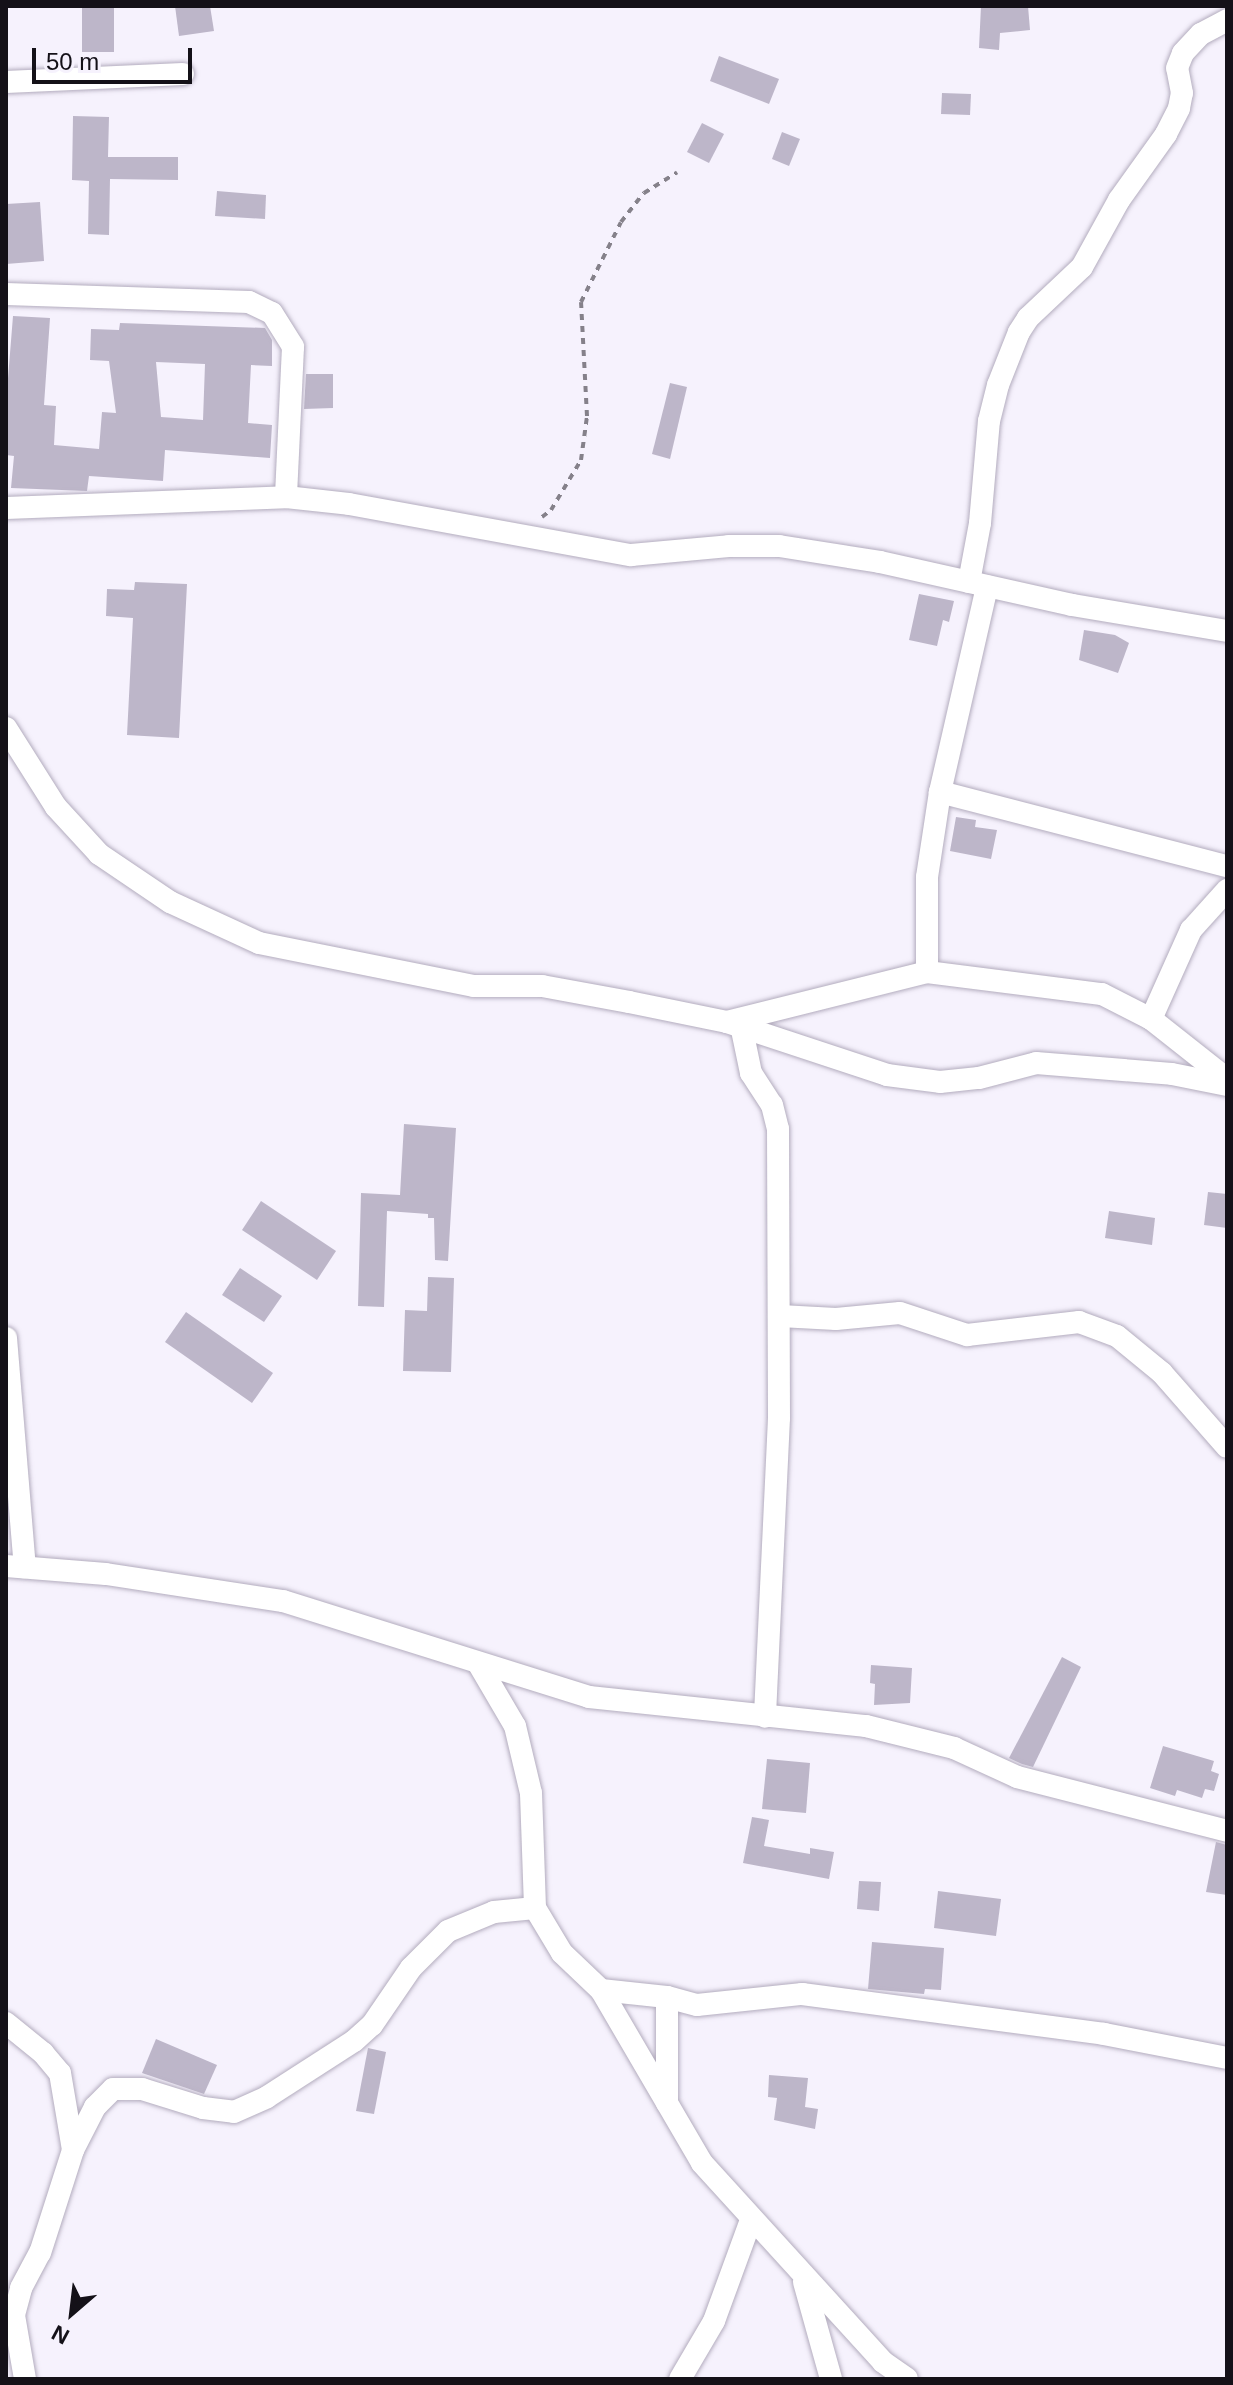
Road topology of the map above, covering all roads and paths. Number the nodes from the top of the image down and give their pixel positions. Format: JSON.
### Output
{"nodes":[{"id":1,"x":1227,"y":20,"type":"edge"},
{"id":2,"x":183,"y":74,"type":"dead end"},
{"id":3,"x":6,"y":82,"type":"edge"},
{"id":4,"x":677,"y":172,"type":"dead end"},
{"id":5,"x":6,"y":294,"type":"edge"},
{"id":6,"x":286,"y":497,"type":"junction"},
{"id":7,"x":6,"y":508,"type":"edge"},
{"id":8,"x":517,"y":536,"type":"junction"},
{"id":9,"x":978,"y":584,"type":"junction"},
{"id":10,"x":1227,"y":631,"type":"edge"},
{"id":11,"x":6,"y":728,"type":"edge"},
{"id":12,"x":940,"y":792,"type":"junction"},
{"id":13,"x":1227,"y":866,"type":"edge"},
{"id":14,"x":1227,"y":890,"type":"edge"},
{"id":15,"x":927,"y":972,"type":"junction"},
{"id":16,"x":1151,"y":1019,"type":"junction"},
{"id":17,"x":734,"y":1026,"type":"junction"},
{"id":18,"x":1227,"y":1079,"type":"edge"},
{"id":19,"x":1227,"y":1085,"type":"edge"},
{"id":20,"x":780,"y":1316,"type":"junction"},
{"id":21,"x":6,"y":1338,"type":"edge"},
{"id":22,"x":1227,"y":1447,"type":"edge"},
{"id":23,"x":16,"y":1567,"type":"edge"},
{"id":24,"x":478,"y":1663,"type":"junction"},
{"id":25,"x":765,"y":1717,"type":"junction"},
{"id":26,"x":1227,"y":1831,"type":"edge"},
{"id":27,"x":535,"y":1908,"type":"junction"},
{"id":28,"x":601,"y":1990,"type":"junction"},
{"id":29,"x":667,"y":1997,"type":"junction"},
{"id":30,"x":6,"y":2023,"type":"edge"},
{"id":31,"x":1227,"y":2058,"type":"edge"},
{"id":32,"x":667,"y":2104,"type":"junction"},
{"id":33,"x":73,"y":2150,"type":"junction"},
{"id":34,"x":751,"y":2220,"type":"junction"},
{"id":35,"x":803,"y":2277,"type":"junction"},
{"id":36,"x":25,"y":2379,"type":"edge"},
{"id":37,"x":680,"y":2379,"type":"edge"},
{"id":38,"x":831,"y":2379,"type":"edge"},
{"id":39,"x":907,"y":2379,"type":"edge"}],
"edges":[{"from":1,"to":9,"type":"street"},
{"from":2,"to":3,"type":"street"},
{"from":4,"to":8,"type":"path"},
{"from":5,"to":6,"type":"street"},
{"from":6,"to":7,"type":"street"},
{"from":6,"to":8,"type":"street"},
{"from":8,"to":9,"type":"street"},
{"from":9,"to":10,"type":"street"},
{"from":9,"to":12,"type":"street"},
{"from":11,"to":17,"type":"street"},
{"from":12,"to":13,"type":"street"},
{"from":12,"to":15,"type":"street"},
{"from":14,"to":16,"type":"street"},
{"from":15,"to":16,"type":"street"},
{"from":15,"to":17,"type":"street"},
{"from":16,"to":18,"type":"street"},
{"from":17,"to":19,"type":"street"},
{"from":17,"to":20,"type":"street"},
{"from":20,"to":22,"type":"street"},
{"from":20,"to":25,"type":"street"},
{"from":21,"to":23,"type":"street"},
{"from":23,"to":24,"type":"street"},
{"from":24,"to":25,"type":"street"},
{"from":24,"to":27,"type":"street"},
{"from":25,"to":26,"type":"street"},
{"from":27,"to":28,"type":"street"},
{"from":27,"to":33,"type":"street"},
{"from":28,"to":29,"type":"street"},
{"from":28,"to":32,"type":"street"},
{"from":29,"to":31,"type":"street"},
{"from":29,"to":32,"type":"street"},
{"from":30,"to":33,"type":"street"},
{"from":32,"to":34,"type":"street"},
{"from":33,"to":36,"type":"street"},
{"from":34,"to":35,"type":"street"},
{"from":34,"to":37,"type":"street"},
{"from":35,"to":38,"type":"street"},
{"from":35,"to":39,"type":"street"}]}
